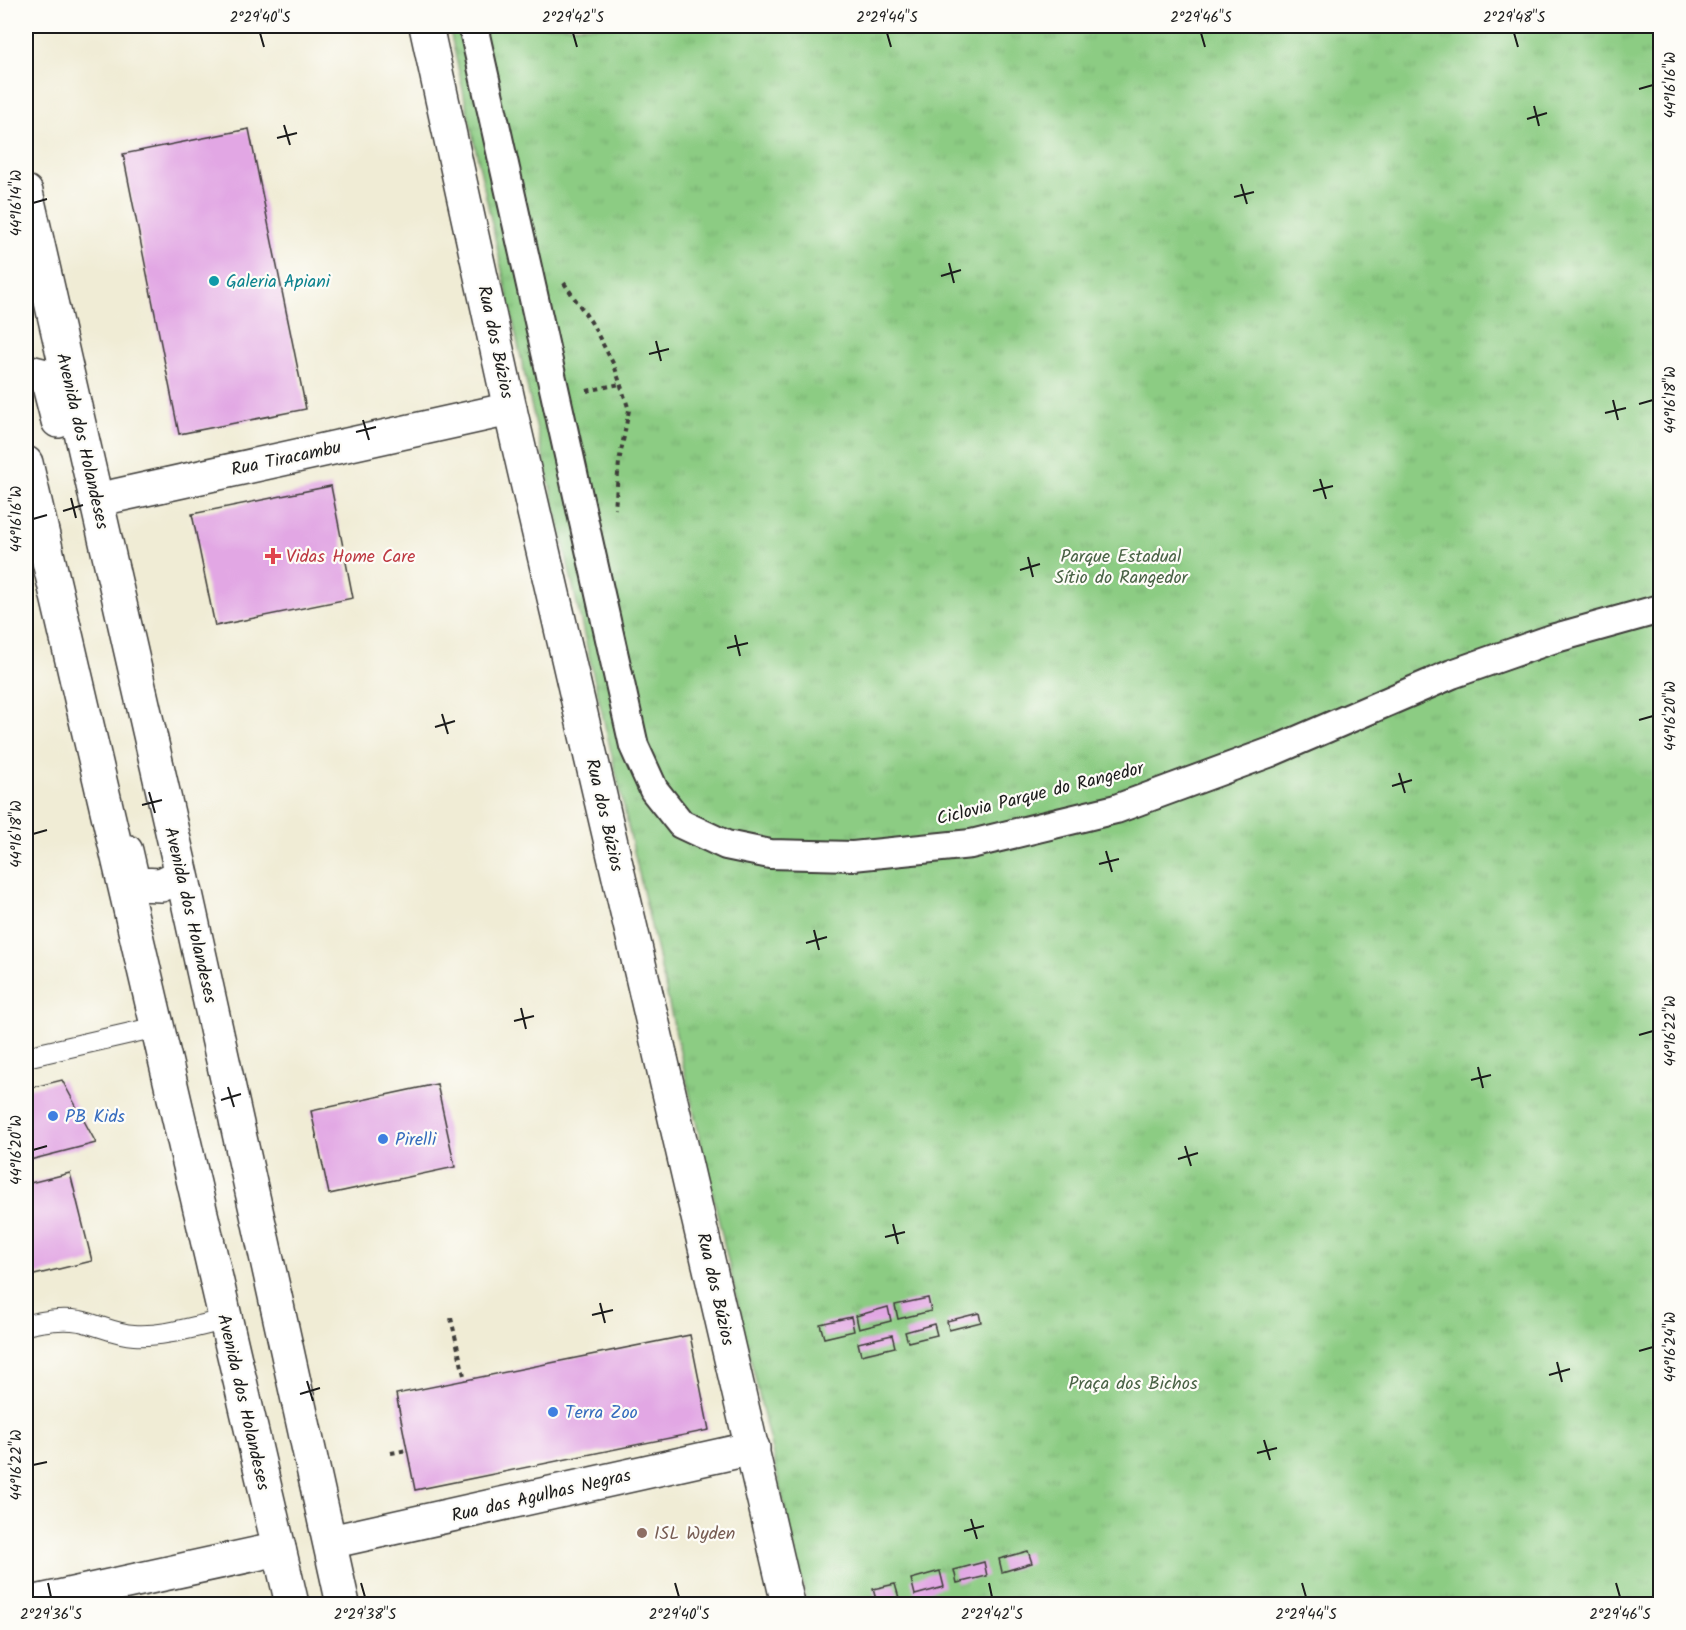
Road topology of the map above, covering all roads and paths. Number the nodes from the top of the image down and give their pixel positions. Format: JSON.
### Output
{"nodes":[{"id":1,"x":426,"y":26,"type":"edge"},
{"id":2,"x":473,"y":26,"type":"edge"},
{"id":3,"x":26,"y":192,"type":"edge"},
{"id":4,"x":559,"y":276,"type":"dead end"},
{"id":5,"x":26,"y":371,"type":"edge"},
{"id":6,"x":510,"y":408,"type":"junction"},
{"id":7,"x":26,"y":463,"type":"edge"},
{"id":8,"x":96,"y":500,"type":"junction"},
{"id":9,"x":31,"y":514,"type":"edge"},
{"id":10,"x":614,"y":518,"type":"dead end"},
{"id":11,"x":1660,"y":609,"type":"edge"},
{"id":12,"x":123,"y":614,"type":"junction"},
{"id":13,"x":76,"y":684,"type":"junction"},
{"id":14,"x":182,"y":875,"type":"junction"},
{"id":15,"x":157,"y":1028,"type":"junction"},
{"id":16,"x":26,"y":1057,"type":"edge"},
{"id":17,"x":451,"y":1318,"type":"dead end"},
{"id":18,"x":225,"y":1320,"type":"junction"},
{"id":19,"x":26,"y":1325,"type":"edge"},
{"id":20,"x":465,"y":1380,"type":"dead end"},
{"id":21,"x":753,"y":1448,"type":"junction"},
{"id":22,"x":407,"y":1450,"type":"dead end"},
{"id":23,"x":392,"y":1453,"type":"dead end"},
{"id":24,"x":330,"y":1542,"type":"junction"},
{"id":25,"x":279,"y":1549,"type":"junction"},
{"id":26,"x":26,"y":1604,"type":"edge"},
{"id":27,"x":291,"y":1605,"type":"edge"},
{"id":28,"x":343,"y":1605,"type":"edge"},
{"id":29,"x":788,"y":1605,"type":"edge"}],
"edges":[{"from":1,"to":6,"type":"main road","name":"Rua dos Búzios"},
{"from":2,"to":11,"type":"street"},
{"from":3,"to":8,"type":"main road","name":"Avenida dos Holandeses"},
{"from":4,"to":10,"type":"path"},
{"from":5,"to":12,"type":"main road"},
{"from":6,"to":8,"type":"main road","name":"Rua Tiracambu"},
{"from":6,"to":21,"type":"main road","name":"Rua dos Búzios"},
{"from":7,"to":9,"type":"main road","name":"Avenida dos Holandeses"},
{"from":8,"to":12,"type":"main road","name":"Avenida dos Holandeses"},
{"from":9,"to":13,"type":"main road","name":"Avenida dos Holandeses"},
{"from":12,"to":14,"type":"main road","name":"Avenida dos Holandeses"},
{"from":13,"to":14,"type":"main road"},
{"from":13,"to":15,"type":"main road","name":"Avenida dos Holandeses"},
{"from":14,"to":24,"type":"main road","name":"Avenida dos Holandeses"},
{"from":15,"to":16,"type":"lane"},
{"from":15,"to":18,"type":"main road","name":"Avenida dos Holandeses"},
{"from":17,"to":20,"type":"path"},
{"from":18,"to":19,"type":"lane"},
{"from":18,"to":25,"type":"main road","name":"Avenida dos Holandeses"},
{"from":21,"to":24,"type":"main road","name":"Rua das Agulhas Negras"},
{"from":21,"to":29,"type":"main road","name":"Rua dos Búzios"},
{"from":22,"to":23,"type":"path"},
{"from":24,"to":28,"type":"main road","name":"Avenida dos Holandeses"},
{"from":25,"to":26,"type":"main road"},
{"from":25,"to":27,"type":"main road","name":"Avenida dos Holandeses"}]}
